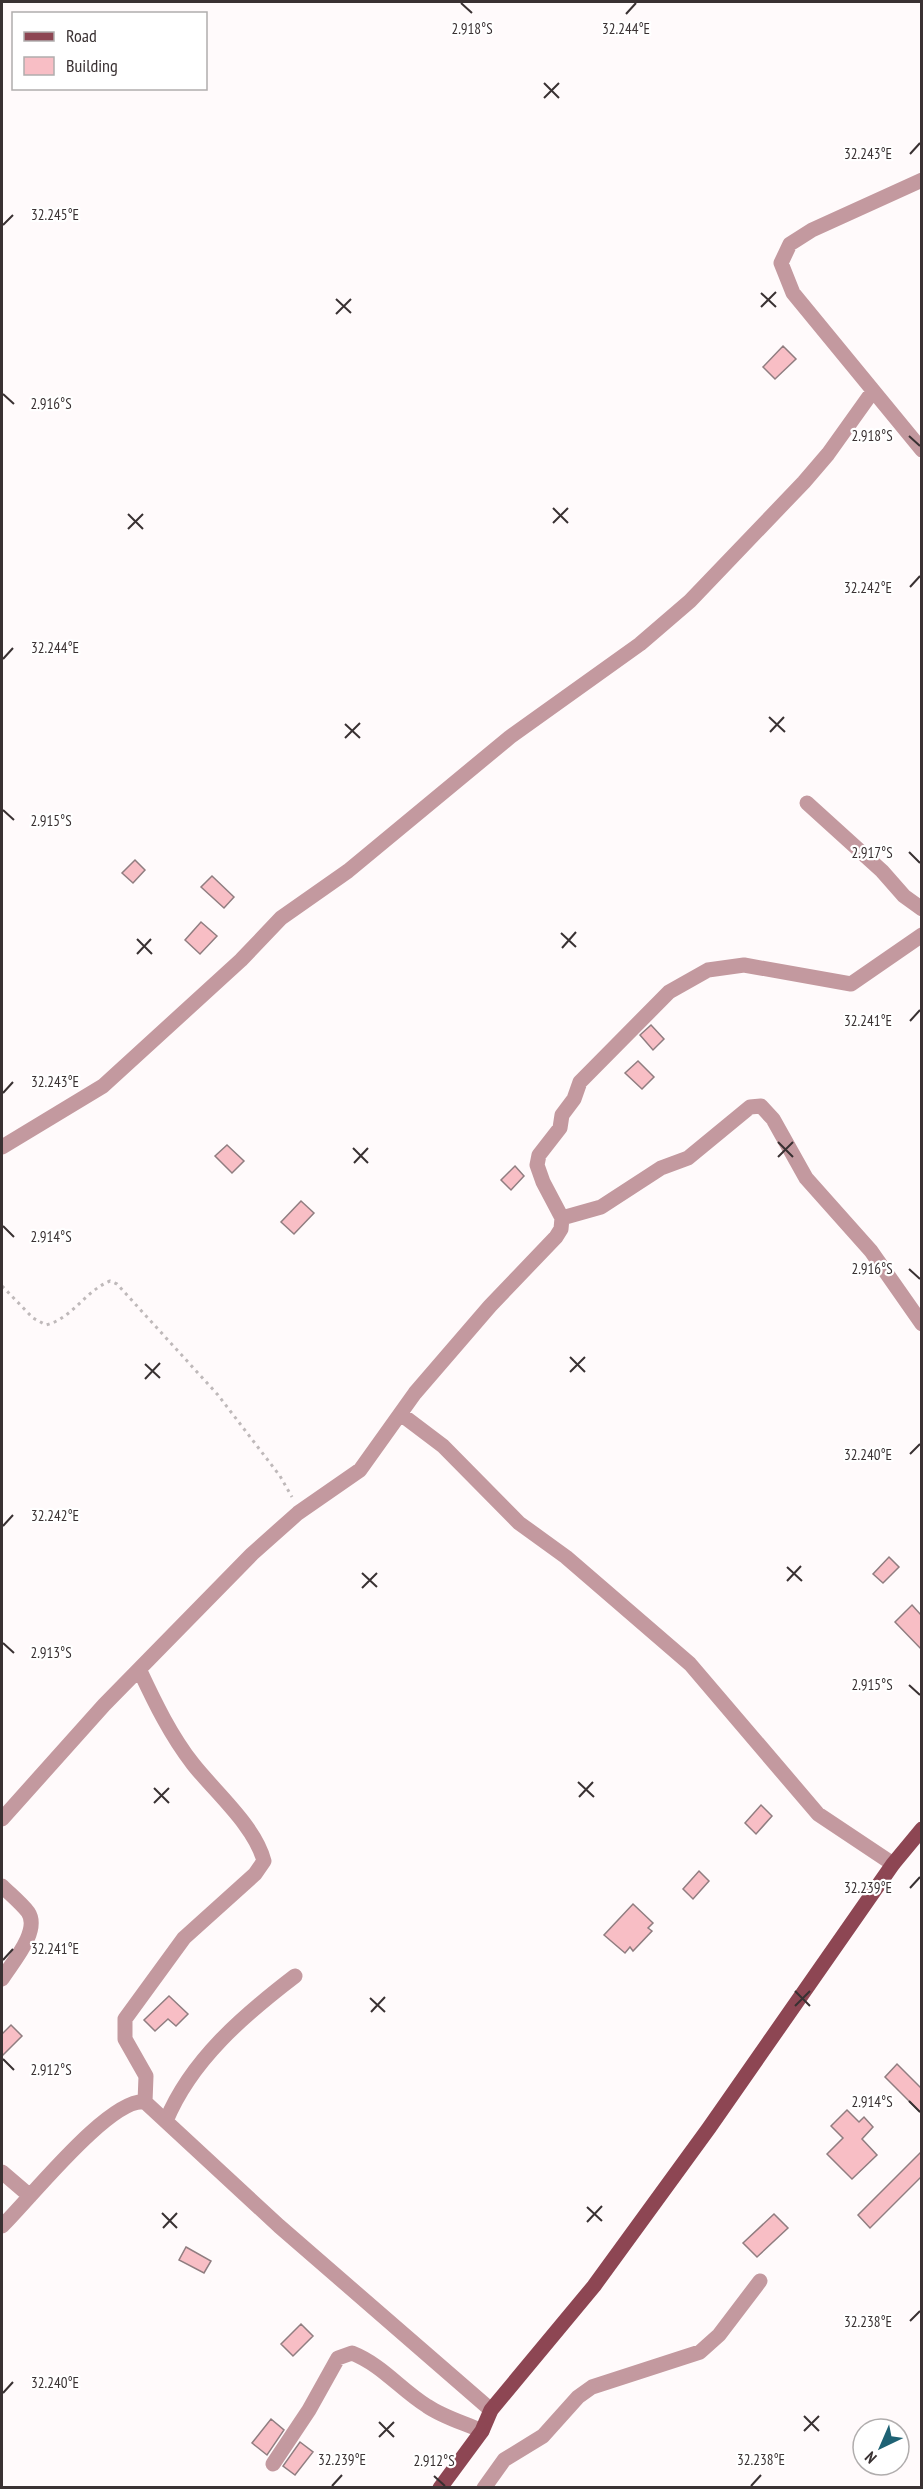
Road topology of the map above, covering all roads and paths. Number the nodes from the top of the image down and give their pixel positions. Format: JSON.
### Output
{"nodes":[{"id":1,"x":921,"y":180,"type":"edge"},
{"id":2,"x":873,"y":391,"type":"junction"},
{"id":3,"x":921,"y":450,"type":"edge"},
{"id":4,"x":807,"y":803,"type":"dead end"},
{"id":5,"x":921,"y":909,"type":"edge"},
{"id":6,"x":921,"y":935,"type":"edge"},
{"id":7,"x":2,"y":1148,"type":"edge"},
{"id":8,"x":562,"y":1218,"type":"junction"},
{"id":9,"x":2,"y":1286,"type":"edge"},
{"id":10,"x":921,"y":1324,"type":"edge"},
{"id":11,"x":402,"y":1415,"type":"junction"},
{"id":12,"x":298,"y":1513,"type":"junction"},
{"id":13,"x":140,"y":1671,"type":"junction"},
{"id":14,"x":2,"y":1819,"type":"edge"},
{"id":15,"x":921,"y":1829,"type":"edge"},
{"id":16,"x":892,"y":1864,"type":"junction"},
{"id":17,"x":2,"y":1886,"type":"edge"},
{"id":18,"x":295,"y":1976,"type":"dead end"},
{"id":19,"x":2,"y":1979,"type":"edge"},
{"id":20,"x":145,"y":2102,"type":"junction"},
{"id":21,"x":166,"y":2121,"type":"junction"},
{"id":22,"x":2,"y":2172,"type":"edge"},
{"id":23,"x":30,"y":2196,"type":"junction"},
{"id":24,"x":2,"y":2226,"type":"edge"},
{"id":25,"x":760,"y":2282,"type":"dead end"},
{"id":26,"x":491,"y":2410,"type":"junction"},
{"id":27,"x":482,"y":2431,"type":"junction"},
{"id":28,"x":273,"y":2464,"type":"dead end"},
{"id":29,"x":440,"y":2487,"type":"edge"},
{"id":30,"x":484,"y":2487,"type":"edge"}],
"edges":[{"from":1,"to":2,"type":"street"},
{"from":2,"to":3,"type":"street"},
{"from":2,"to":7,"type":"street"},
{"from":4,"to":5,"type":"street"},
{"from":6,"to":8,"type":"street"},
{"from":8,"to":10,"type":"street"},
{"from":8,"to":11,"type":"street"},
{"from":9,"to":12,"type":"path"},
{"from":11,"to":12,"type":"street"},
{"from":11,"to":16,"type":"street"},
{"from":12,"to":13,"type":"street"},
{"from":13,"to":14,"type":"street"},
{"from":13,"to":20,"type":"street"},
{"from":15,"to":16,"type":"main road"},
{"from":16,"to":26,"type":"main road"},
{"from":17,"to":19,"type":"street"},
{"from":18,"to":21,"type":"street"},
{"from":20,"to":21,"type":"street"},
{"from":20,"to":23,"type":"street"},
{"from":21,"to":26,"type":"street"},
{"from":22,"to":23,"type":"street"},
{"from":23,"to":24,"type":"street"},
{"from":25,"to":30,"type":"street"},
{"from":26,"to":27,"type":"main road"},
{"from":27,"to":28,"type":"street"},
{"from":27,"to":29,"type":"main road"}]}
